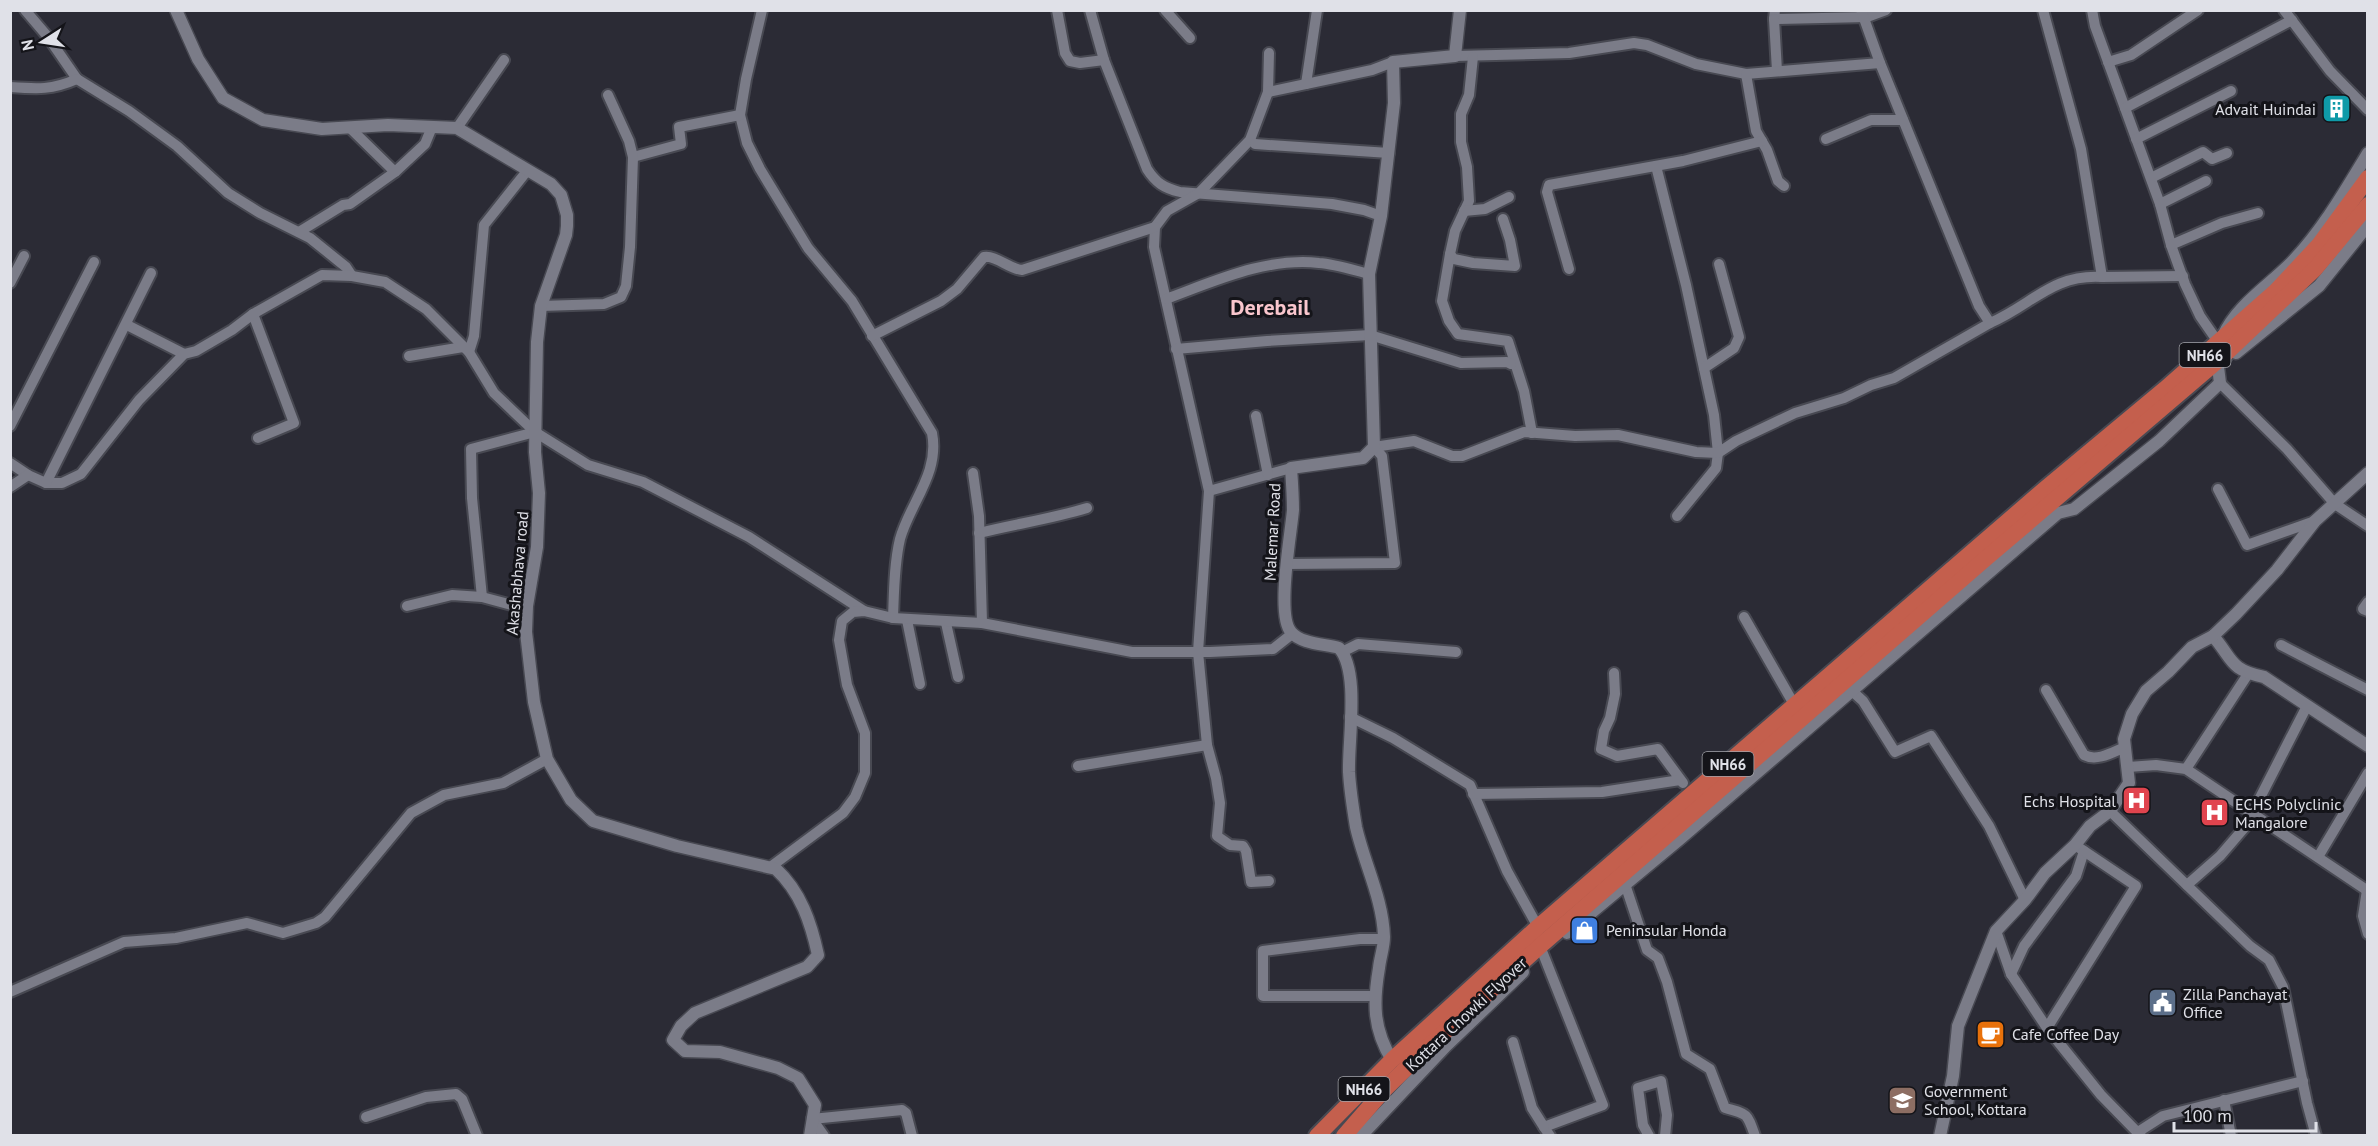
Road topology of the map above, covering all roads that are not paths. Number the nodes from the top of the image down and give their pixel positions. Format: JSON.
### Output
{"nodes":[{"id":1,"x":25,"y":10,"type":"edge"},
{"id":2,"x":176,"y":10,"type":"edge"},
{"id":3,"x":762,"y":10,"type":"edge"},
{"id":4,"x":1057,"y":10,"type":"edge"},
{"id":5,"x":1090,"y":10,"type":"edge"},
{"id":6,"x":1165,"y":10,"type":"edge"},
{"id":7,"x":1317,"y":10,"type":"edge"},
{"id":8,"x":1460,"y":10,"type":"edge"},
{"id":9,"x":1886,"y":10,"type":"edge"},
{"id":10,"x":2043,"y":10,"type":"edge"},
{"id":11,"x":2092,"y":10,"type":"edge"},
{"id":12,"x":2198,"y":10,"type":"edge"},
{"id":13,"x":2284,"y":10,"type":"edge"},
{"id":14,"x":1862,"y":14,"type":"edge"},
{"id":15,"x":1774,"y":15,"type":"edge"},
{"id":16,"x":2292,"y":20,"type":"junction"},
{"id":17,"x":1190,"y":38,"type":"dead end"},
{"id":18,"x":1269,"y":53,"type":"dead end"},
{"id":19,"x":1455,"y":56,"type":"junction"},
{"id":20,"x":1473,"y":57,"type":"junction"},
{"id":21,"x":504,"y":60,"type":"dead end"},
{"id":22,"x":1104,"y":60,"type":"junction"},
{"id":23,"x":1393,"y":62,"type":"junction"},
{"id":24,"x":2108,"y":62,"type":"junction"},
{"id":25,"x":1880,"y":63,"type":"junction"},
{"id":26,"x":1777,"y":71,"type":"junction"},
{"id":27,"x":1746,"y":74,"type":"junction"},
{"id":28,"x":77,"y":79,"type":"junction"},
{"id":29,"x":1306,"y":84,"type":"junction"},
{"id":30,"x":10,"y":87,"type":"edge"},
{"id":31,"x":2231,"y":91,"type":"dead end"},
{"id":32,"x":1268,"y":92,"type":"junction"},
{"id":33,"x":608,"y":95,"type":"dead end"},
{"id":34,"x":2125,"y":108,"type":"junction"},
{"id":35,"x":2367,"y":110,"type":"edge"},
{"id":36,"x":740,"y":115,"type":"junction"},
{"id":37,"x":1903,"y":120,"type":"junction"},
{"id":38,"x":349,"y":127,"type":"junction"},
{"id":39,"x":432,"y":127,"type":"junction"},
{"id":40,"x":457,"y":128,"type":"junction"},
{"id":41,"x":2136,"y":139,"type":"junction"},
{"id":42,"x":1826,"y":140,"type":"dead end"},
{"id":43,"x":1762,"y":141,"type":"junction"},
{"id":44,"x":1255,"y":144,"type":"dead end"},
{"id":45,"x":1389,"y":153,"type":"junction"},
{"id":46,"x":2227,"y":153,"type":"dead end"},
{"id":47,"x":2367,"y":153,"type":"edge"},
{"id":48,"x":633,"y":157,"type":"junction"},
{"id":49,"x":1656,"y":166,"type":"junction"},
{"id":50,"x":527,"y":171,"type":"junction"},
{"id":51,"x":395,"y":172,"type":"junction"},
{"id":52,"x":2151,"y":178,"type":"junction"},
{"id":53,"x":2367,"y":178,"type":"edge"},
{"id":54,"x":2206,"y":181,"type":"dead end"},
{"id":55,"x":1784,"y":186,"type":"dead end"},
{"id":56,"x":1199,"y":193,"type":"junction"},
{"id":57,"x":1509,"y":197,"type":"dead end"},
{"id":58,"x":2160,"y":204,"type":"junction"},
{"id":59,"x":2367,"y":206,"type":"edge"},
{"id":60,"x":2342,"y":208,"type":"junction"},
{"id":61,"x":1464,"y":211,"type":"junction"},
{"id":62,"x":2258,"y":213,"type":"dead end"},
{"id":63,"x":1381,"y":216,"type":"junction"},
{"id":64,"x":1503,"y":219,"type":"dead end"},
{"id":65,"x":2367,"y":225,"type":"edge"},
{"id":66,"x":1155,"y":227,"type":"junction"},
{"id":67,"x":299,"y":232,"type":"junction"},
{"id":68,"x":2171,"y":245,"type":"junction"},
{"id":69,"x":1450,"y":254,"type":"junction"},
{"id":70,"x":24,"y":256,"type":"dead end"},
{"id":71,"x":94,"y":262,"type":"dead end"},
{"id":72,"x":1719,"y":264,"type":"dead end"},
{"id":73,"x":1569,"y":269,"type":"dead end"},
{"id":74,"x":151,"y":273,"type":"dead end"},
{"id":75,"x":1369,"y":274,"type":"junction"},
{"id":76,"x":352,"y":276,"type":"junction"},
{"id":77,"x":2184,"y":276,"type":"junction"},
{"id":78,"x":2102,"y":277,"type":"junction"},
{"id":79,"x":10,"y":283,"type":"edge"},
{"id":80,"x":1166,"y":299,"type":"junction"},
{"id":81,"x":541,"y":306,"type":"junction"},
{"id":82,"x":253,"y":314,"type":"junction"},
{"id":83,"x":1990,"y":323,"type":"junction"},
{"id":84,"x":126,"y":325,"type":"junction"},
{"id":85,"x":1370,"y":335,"type":"junction"},
{"id":86,"x":872,"y":336,"type":"junction"},
{"id":87,"x":1176,"y":349,"type":"junction"},
{"id":88,"x":466,"y":350,"type":"junction"},
{"id":89,"x":184,"y":354,"type":"junction"},
{"id":90,"x":2218,"y":355,"type":"junction"},
{"id":91,"x":409,"y":356,"type":"dead end"},
{"id":92,"x":1511,"y":364,"type":"dead end"},
{"id":93,"x":1704,"y":368,"type":"junction"},
{"id":94,"x":2220,"y":383,"type":"junction"},
{"id":95,"x":1256,"y":416,"type":"dead end"},
{"id":96,"x":10,"y":426,"type":"edge"},
{"id":97,"x":535,"y":432,"type":"junction"},
{"id":98,"x":1532,"y":433,"type":"junction"},
{"id":99,"x":258,"y":438,"type":"dead end"},
{"id":100,"x":1374,"y":447,"type":"junction"},
{"id":101,"x":1718,"y":453,"type":"junction"},
{"id":102,"x":10,"y":463,"type":"edge"},
{"id":103,"x":1291,"y":468,"type":"junction"},
{"id":104,"x":973,"y":473,"type":"dead end"},
{"id":105,"x":2367,"y":473,"type":"edge"},
{"id":106,"x":28,"y":475,"type":"junction"},
{"id":107,"x":1268,"y":475,"type":"junction"},
{"id":108,"x":46,"y":483,"type":"junction"},
{"id":109,"x":10,"y":487,"type":"edge"},
{"id":110,"x":2218,"y":489,"type":"dead end"},
{"id":111,"x":1209,"y":491,"type":"junction"},
{"id":112,"x":2335,"y":504,"type":"junction"},
{"id":113,"x":1087,"y":508,"type":"dead end"},
{"id":114,"x":1677,"y":516,"type":"dead end"},
{"id":115,"x":2315,"y":521,"type":"junction"},
{"id":116,"x":2367,"y":526,"type":"edge"},
{"id":117,"x":979,"y":533,"type":"junction"},
{"id":118,"x":1287,"y":564,"type":"junction"},
{"id":119,"x":482,"y":597,"type":"junction"},
{"id":120,"x":2367,"y":602,"type":"edge"},
{"id":121,"x":407,"y":606,"type":"dead end"},
{"id":122,"x":527,"y":609,"type":"junction"},
{"id":123,"x":864,"y":611,"type":"junction"},
{"id":124,"x":2367,"y":611,"type":"edge"},
{"id":125,"x":1744,"y":617,"type":"dead end"},
{"id":126,"x":893,"y":618,"type":"junction"},
{"id":127,"x":907,"y":620,"type":"junction"},
{"id":128,"x":946,"y":623,"type":"junction"},
{"id":129,"x":982,"y":623,"type":"junction"},
{"id":130,"x":1293,"y":634,"type":"junction"},
{"id":131,"x":2213,"y":636,"type":"junction"},
{"id":132,"x":2281,"y":645,"type":"dead end"},
{"id":133,"x":1198,"y":652,"type":"junction"},
{"id":134,"x":1342,"y":652,"type":"junction"},
{"id":135,"x":1456,"y":652,"type":"dead end"},
{"id":136,"x":1614,"y":673,"type":"dead end"},
{"id":137,"x":2248,"y":674,"type":"junction"},
{"id":138,"x":958,"y":677,"type":"dead end"},
{"id":139,"x":920,"y":684,"type":"dead end"},
{"id":140,"x":2046,"y":690,"type":"dead end"},
{"id":141,"x":2367,"y":690,"type":"edge"},
{"id":142,"x":1852,"y":691,"type":"junction"},
{"id":143,"x":1795,"y":706,"type":"junction"},
{"id":144,"x":2307,"y":706,"type":"junction"},
{"id":145,"x":1350,"y":717,"type":"junction"},
{"id":146,"x":1207,"y":745,"type":"junction"},
{"id":147,"x":2367,"y":746,"type":"edge"},
{"id":148,"x":2125,"y":747,"type":"junction"},
{"id":149,"x":547,"y":759,"type":"junction"},
{"id":150,"x":1078,"y":766,"type":"dead end"},
{"id":151,"x":2128,"y":767,"type":"junction"},
{"id":152,"x":2186,"y":769,"type":"junction"},
{"id":153,"x":2367,"y":773,"type":"edge"},
{"id":154,"x":1680,"y":780,"type":"junction"},
{"id":155,"x":1473,"y":794,"type":"junction"},
{"id":156,"x":1693,"y":795,"type":"junction"},
{"id":157,"x":2110,"y":811,"type":"junction"},
{"id":158,"x":2253,"y":812,"type":"junction"},
{"id":159,"x":2079,"y":848,"type":"junction"},
{"id":160,"x":2318,"y":857,"type":"junction"},
{"id":161,"x":769,"y":868,"type":"junction"},
{"id":162,"x":1624,"y":879,"type":"junction"},
{"id":163,"x":1269,"y":881,"type":"dead end"},
{"id":164,"x":2187,"y":885,"type":"junction"},
{"id":165,"x":2367,"y":890,"type":"edge"},
{"id":166,"x":2025,"y":900,"type":"junction"},
{"id":167,"x":1538,"y":927,"type":"junction"},
{"id":168,"x":1996,"y":930,"type":"junction"},
{"id":169,"x":2367,"y":934,"type":"edge"},
{"id":170,"x":1384,"y":939,"type":"junction"},
{"id":171,"x":1541,"y":950,"type":"junction"},
{"id":172,"x":2011,"y":974,"type":"junction"},
{"id":173,"x":10,"y":992,"type":"edge"},
{"id":174,"x":1374,"y":996,"type":"junction"},
{"id":175,"x":2047,"y":1028,"type":"junction"},
{"id":176,"x":1514,"y":1042,"type":"dead end"},
{"id":177,"x":1392,"y":1060,"type":"junction"},
{"id":178,"x":2303,"y":1081,"type":"junction"},
{"id":179,"x":2224,"y":1100,"type":"junction"},
{"id":180,"x":366,"y":1117,"type":"dead end"},
{"id":181,"x":812,"y":1119,"type":"junction"},
{"id":182,"x":1547,"y":1131,"type":"edge"},
{"id":183,"x":2140,"y":1134,"type":"edge"},
{"id":184,"x":477,"y":1136,"type":"edge"},
{"id":185,"x":810,"y":1136,"type":"edge"},
{"id":186,"x":824,"y":1136,"type":"edge"},
{"id":187,"x":912,"y":1136,"type":"edge"},
{"id":188,"x":1317,"y":1136,"type":"edge"},
{"id":189,"x":1344,"y":1136,"type":"edge"},
{"id":190,"x":1361,"y":1136,"type":"edge"},
{"id":191,"x":1649,"y":1136,"type":"edge"},
{"id":192,"x":1665,"y":1136,"type":"edge"},
{"id":193,"x":1755,"y":1136,"type":"edge"},
{"id":194,"x":1940,"y":1136,"type":"edge"},
{"id":195,"x":2231,"y":1136,"type":"edge"},
{"id":196,"x":2316,"y":1136,"type":"edge"}],
"edges":[{"from":1,"to":28,"type":"street"},
{"from":2,"to":38,"type":"street","name":"Akashabhava road"},
{"from":3,"to":36,"type":"street"},
{"from":4,"to":22,"type":"street"},
{"from":5,"to":22,"type":"street"},
{"from":6,"to":17,"type":"street"},
{"from":7,"to":29,"type":"street"},
{"from":8,"to":19,"type":"street"},
{"from":9,"to":14,"type":"street"},
{"from":10,"to":78,"type":"street"},
{"from":11,"to":24,"type":"street"},
{"from":12,"to":24,"type":"street"},
{"from":13,"to":16,"type":"street"},
{"from":14,"to":15,"type":"street"},
{"from":14,"to":25,"type":"street"},
{"from":15,"to":26,"type":"street"},
{"from":16,"to":34,"type":"street"},
{"from":16,"to":35,"type":"street"},
{"from":18,"to":32,"type":"street"},
{"from":19,"to":20,"type":"street"},
{"from":19,"to":23,"type":"street"},
{"from":20,"to":27,"type":"street"},
{"from":20,"to":61,"type":"street"},
{"from":21,"to":40,"type":"street"},
{"from":22,"to":56,"type":"street"},
{"from":23,"to":29,"type":"street"},
{"from":23,"to":45,"type":"street"},
{"from":24,"to":34,"type":"street"},
{"from":25,"to":26,"type":"street"},
{"from":25,"to":37,"type":"street"},
{"from":26,"to":27,"type":"street"},
{"from":27,"to":43,"type":"street"},
{"from":28,"to":30,"type":"street"},
{"from":28,"to":67,"type":"street"},
{"from":29,"to":32,"type":"street"},
{"from":31,"to":41,"type":"street"},
{"from":32,"to":56,"type":"street"},
{"from":33,"to":48,"type":"street"},
{"from":34,"to":41,"type":"street"},
{"from":36,"to":48,"type":"street"},
{"from":36,"to":86,"type":"street"},
{"from":37,"to":42,"type":"street"},
{"from":37,"to":83,"type":"street"},
{"from":38,"to":39,"type":"street","name":"Akashabhava road"},
{"from":38,"to":51,"type":"street"},
{"from":39,"to":40,"type":"street","name":"Akashabhava road"},
{"from":39,"to":51,"type":"street"},
{"from":40,"to":50,"type":"street","name":"Akashabhava road"},
{"from":41,"to":52,"type":"street"},
{"from":43,"to":49,"type":"street"},
{"from":43,"to":55,"type":"street"},
{"from":44,"to":45,"type":"street"},
{"from":45,"to":63,"type":"street"},
{"from":46,"to":52,"type":"street"},
{"from":47,"to":60,"type":"street"},
{"from":48,"to":81,"type":"street"},
{"from":49,"to":73,"type":"street"},
{"from":49,"to":93,"type":"street"},
{"from":50,"to":81,"type":"street","name":"Akashabhava road"},
{"from":50,"to":88,"type":"street"},
{"from":51,"to":67,"type":"street"},
{"from":52,"to":58,"type":"street"},
{"from":53,"to":60,"type":"highway","number":"NH66"},
{"from":54,"to":58,"type":"street"},
{"from":56,"to":63,"type":"street"},
{"from":56,"to":66,"type":"street"},
{"from":57,"to":61,"type":"street"},
{"from":58,"to":68,"type":"street"},
{"from":59,"to":90,"type":"highway","number":"NH66"},
{"from":60,"to":90,"type":"highway","number":"NH66"},
{"from":61,"to":69,"type":"street"},
{"from":62,"to":68,"type":"street"},
{"from":63,"to":75,"type":"street"},
{"from":64,"to":69,"type":"street"},
{"from":65,"to":90,"type":"street"},
{"from":66,"to":80,"type":"street"},
{"from":66,"to":86,"type":"street"},
{"from":67,"to":76,"type":"street"},
{"from":68,"to":77,"type":"street"},
{"from":69,"to":98,"type":"street"},
{"from":70,"to":79,"type":"street"},
{"from":71,"to":96,"type":"street"},
{"from":72,"to":93,"type":"street"},
{"from":74,"to":84,"type":"street"},
{"from":75,"to":80,"type":"street"},
{"from":75,"to":85,"type":"street"},
{"from":76,"to":82,"type":"street"},
{"from":76,"to":88,"type":"street"},
{"from":77,"to":78,"type":"street"},
{"from":77,"to":90,"type":"street"},
{"from":78,"to":83,"type":"street"},
{"from":80,"to":87,"type":"street"},
{"from":81,"to":97,"type":"street","name":"Akashabhava road"},
{"from":82,"to":89,"type":"street"},
{"from":82,"to":99,"type":"street"},
{"from":83,"to":101,"type":"street"},
{"from":84,"to":89,"type":"street"},
{"from":84,"to":108,"type":"street"},
{"from":85,"to":87,"type":"street"},
{"from":85,"to":92,"type":"street"},
{"from":85,"to":100,"type":"street"},
{"from":86,"to":126,"type":"street"},
{"from":87,"to":111,"type":"street"},
{"from":88,"to":91,"type":"street"},
{"from":88,"to":97,"type":"street"},
{"from":89,"to":108,"type":"street"},
{"from":90,"to":94,"type":"street"},
{"from":90,"to":143,"type":"highway","number":"NH66"},
{"from":90,"to":162,"type":"highway","number":"NH66"},
{"from":93,"to":101,"type":"street"},
{"from":94,"to":112,"type":"street"},
{"from":94,"to":142,"type":"street"},
{"from":95,"to":107,"type":"street"},
{"from":97,"to":119,"type":"street"},
{"from":97,"to":122,"type":"street","name":"Akashabhava road"},
{"from":97,"to":123,"type":"street"},
{"from":98,"to":100,"type":"street"},
{"from":98,"to":101,"type":"street"},
{"from":100,"to":103,"type":"street","name":"Malemar Road"},
{"from":100,"to":118,"type":"street"},
{"from":101,"to":114,"type":"street"},
{"from":102,"to":106,"type":"street"},
{"from":103,"to":107,"type":"street"},
{"from":103,"to":118,"type":"street","name":"Malemar Road"},
{"from":104,"to":117,"type":"street"},
{"from":105,"to":112,"type":"street"},
{"from":106,"to":108,"type":"street"},
{"from":106,"to":109,"type":"street"},
{"from":107,"to":111,"type":"street"},
{"from":110,"to":115,"type":"street"},
{"from":111,"to":133,"type":"street"},
{"from":112,"to":115,"type":"street"},
{"from":112,"to":116,"type":"street"},
{"from":113,"to":117,"type":"street"},
{"from":115,"to":131,"type":"street"},
{"from":117,"to":129,"type":"street"},
{"from":118,"to":130,"type":"street","name":"Malemar Road"},
{"from":119,"to":121,"type":"street"},
{"from":119,"to":122,"type":"street"},
{"from":120,"to":124,"type":"street"},
{"from":122,"to":149,"type":"street","name":"Akashabhava road"},
{"from":123,"to":126,"type":"street"},
{"from":123,"to":161,"type":"street"},
{"from":125,"to":143,"type":"street"},
{"from":126,"to":127,"type":"street"},
{"from":127,"to":128,"type":"street"},
{"from":127,"to":139,"type":"street"},
{"from":128,"to":129,"type":"street"},
{"from":128,"to":138,"type":"street"},
{"from":129,"to":133,"type":"street"},
{"from":130,"to":133,"type":"street"},
{"from":130,"to":134,"type":"street"},
{"from":131,"to":137,"type":"street"},
{"from":131,"to":148,"type":"street"},
{"from":132,"to":141,"type":"street"},
{"from":133,"to":146,"type":"street"},
{"from":134,"to":135,"type":"street"},
{"from":134,"to":145,"type":"street"},
{"from":136,"to":154,"type":"street"},
{"from":137,"to":144,"type":"street"},
{"from":137,"to":152,"type":"street"},
{"from":140,"to":148,"type":"street"},
{"from":142,"to":162,"type":"street"},
{"from":142,"to":166,"type":"street"},
{"from":143,"to":156,"type":"highway","number":"NH66"},
{"from":144,"to":147,"type":"street"},
{"from":144,"to":158,"type":"street"},
{"from":145,"to":155,"type":"street"},
{"from":145,"to":170,"type":"street"},
{"from":146,"to":150,"type":"street"},
{"from":146,"to":163,"type":"street"},
{"from":148,"to":151,"type":"street"},
{"from":149,"to":161,"type":"street","name":"Akashabhava road"},
{"from":149,"to":173,"type":"street"},
{"from":151,"to":152,"type":"street"},
{"from":151,"to":157,"type":"street"},
{"from":152,"to":158,"type":"street"},
{"from":153,"to":160,"type":"street"},
{"from":154,"to":155,"type":"street"},
{"from":154,"to":156,"type":"street"},
{"from":155,"to":167,"type":"street"},
{"from":156,"to":167,"type":"highway","number":"NH66"},
{"from":157,"to":159,"type":"street"},
{"from":157,"to":164,"type":"street"},
{"from":158,"to":160,"type":"street"},
{"from":158,"to":164,"type":"street"},
{"from":159,"to":166,"type":"street"},
{"from":159,"to":172,"type":"street"},
{"from":159,"to":175,"type":"street"},
{"from":160,"to":165,"type":"street"},
{"from":161,"to":181,"type":"street","name":"Akashabhava road"},
{"from":162,"to":171,"type":"highway","number":"NH66"},
{"from":162,"to":193,"type":"street"},
{"from":164,"to":178,"type":"street"},
{"from":165,"to":169,"type":"street"},
{"from":166,"to":168,"type":"street"},
{"from":167,"to":177,"type":"highway","number":"NH66"},
{"from":168,"to":172,"type":"street"},
{"from":168,"to":194,"type":"street"},
{"from":170,"to":174,"type":"street"},
{"from":170,"to":174,"type":"street"},
{"from":171,"to":182,"type":"street"},
{"from":171,"to":189,"type":"highway","name":"Kottara Chowki Flyover","number":"NH66"},
{"from":171,"to":190,"type":"street"},
{"from":172,"to":175,"type":"street"},
{"from":174,"to":177,"type":"street"},
{"from":175,"to":183,"type":"street"},
{"from":176,"to":182,"type":"street"},
{"from":177,"to":188,"type":"highway","number":"NH66"},
{"from":178,"to":179,"type":"street"},
{"from":178,"to":196,"type":"street"},
{"from":179,"to":183,"type":"street"},
{"from":179,"to":195,"type":"street"},
{"from":180,"to":184,"type":"street"},
{"from":181,"to":185,"type":"street","name":"Akashabhava road"},
{"from":181,"to":186,"type":"street"},
{"from":181,"to":187,"type":"street"},
{"from":191,"to":192,"type":"street"}]}
